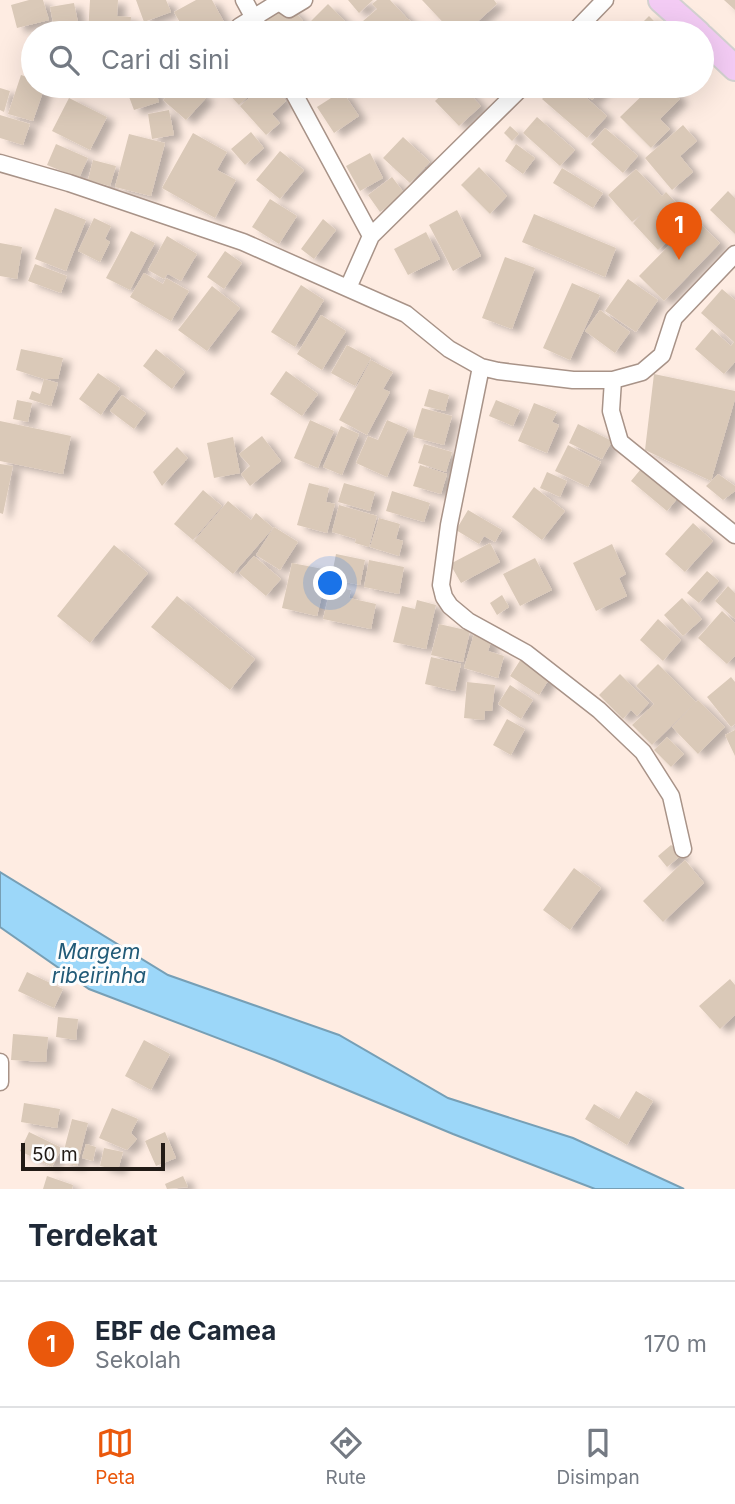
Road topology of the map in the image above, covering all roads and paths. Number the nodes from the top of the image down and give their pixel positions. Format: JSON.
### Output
{"nodes":[{"id":1,"x":244,"y":0,"type":"edge"},
{"id":2,"x":303,"y":0,"type":"edge"},
{"id":3,"x":605,"y":0,"type":"edge"},
{"id":4,"x":661,"y":0,"type":"edge"},
{"id":5,"x":253,"y":18,"type":"junction"},
{"id":6,"x":249,"y":21,"type":"edge"},
{"id":7,"x":255,"y":21,"type":"edge"},
{"id":8,"x":585,"y":21,"type":"edge"},
{"id":9,"x":685,"y":21,"type":"edge"},
{"id":10,"x":714,"y":46,"type":"edge"},
{"id":11,"x":733,"y":61,"type":"edge"},
{"id":12,"x":296,"y":98,"type":"edge"},
{"id":13,"x":511,"y":98,"type":"edge"},
{"id":14,"x":0,"y":163,"type":"edge"},
{"id":15,"x":371,"y":236,"type":"junction"},
{"id":16,"x":735,"y":254,"type":"edge"},
{"id":17,"x":348,"y":288,"type":"junction"},
{"id":18,"x":481,"y":367,"type":"junction"},
{"id":19,"x":613,"y":380,"type":"junction"},
{"id":20,"x":735,"y":535,"type":"edge"},
{"id":21,"x":683,"y":849,"type":"dead end"},
{"id":22,"x":0,"y":1062,"type":"edge"},
{"id":23,"x":0,"y":1082,"type":"edge"}],
"edges":[{"from":1,"to":5,"type":"street"},
{"from":2,"to":5,"type":"street"},
{"from":3,"to":8,"type":"street"},
{"from":4,"to":9,"type":"main road"},
{"from":5,"to":6,"type":"street"},
{"from":5,"to":7,"type":"street"},
{"from":10,"to":11,"type":"main road"},
{"from":12,"to":15,"type":"street"},
{"from":13,"to":15,"type":"street"},
{"from":14,"to":17,"type":"street"},
{"from":15,"to":17,"type":"street"},
{"from":16,"to":19,"type":"street"},
{"from":17,"to":18,"type":"street"},
{"from":18,"to":19,"type":"street"},
{"from":18,"to":21,"type":"street"},
{"from":19,"to":20,"type":"street"},
{"from":22,"to":23,"type":"street"}]}
